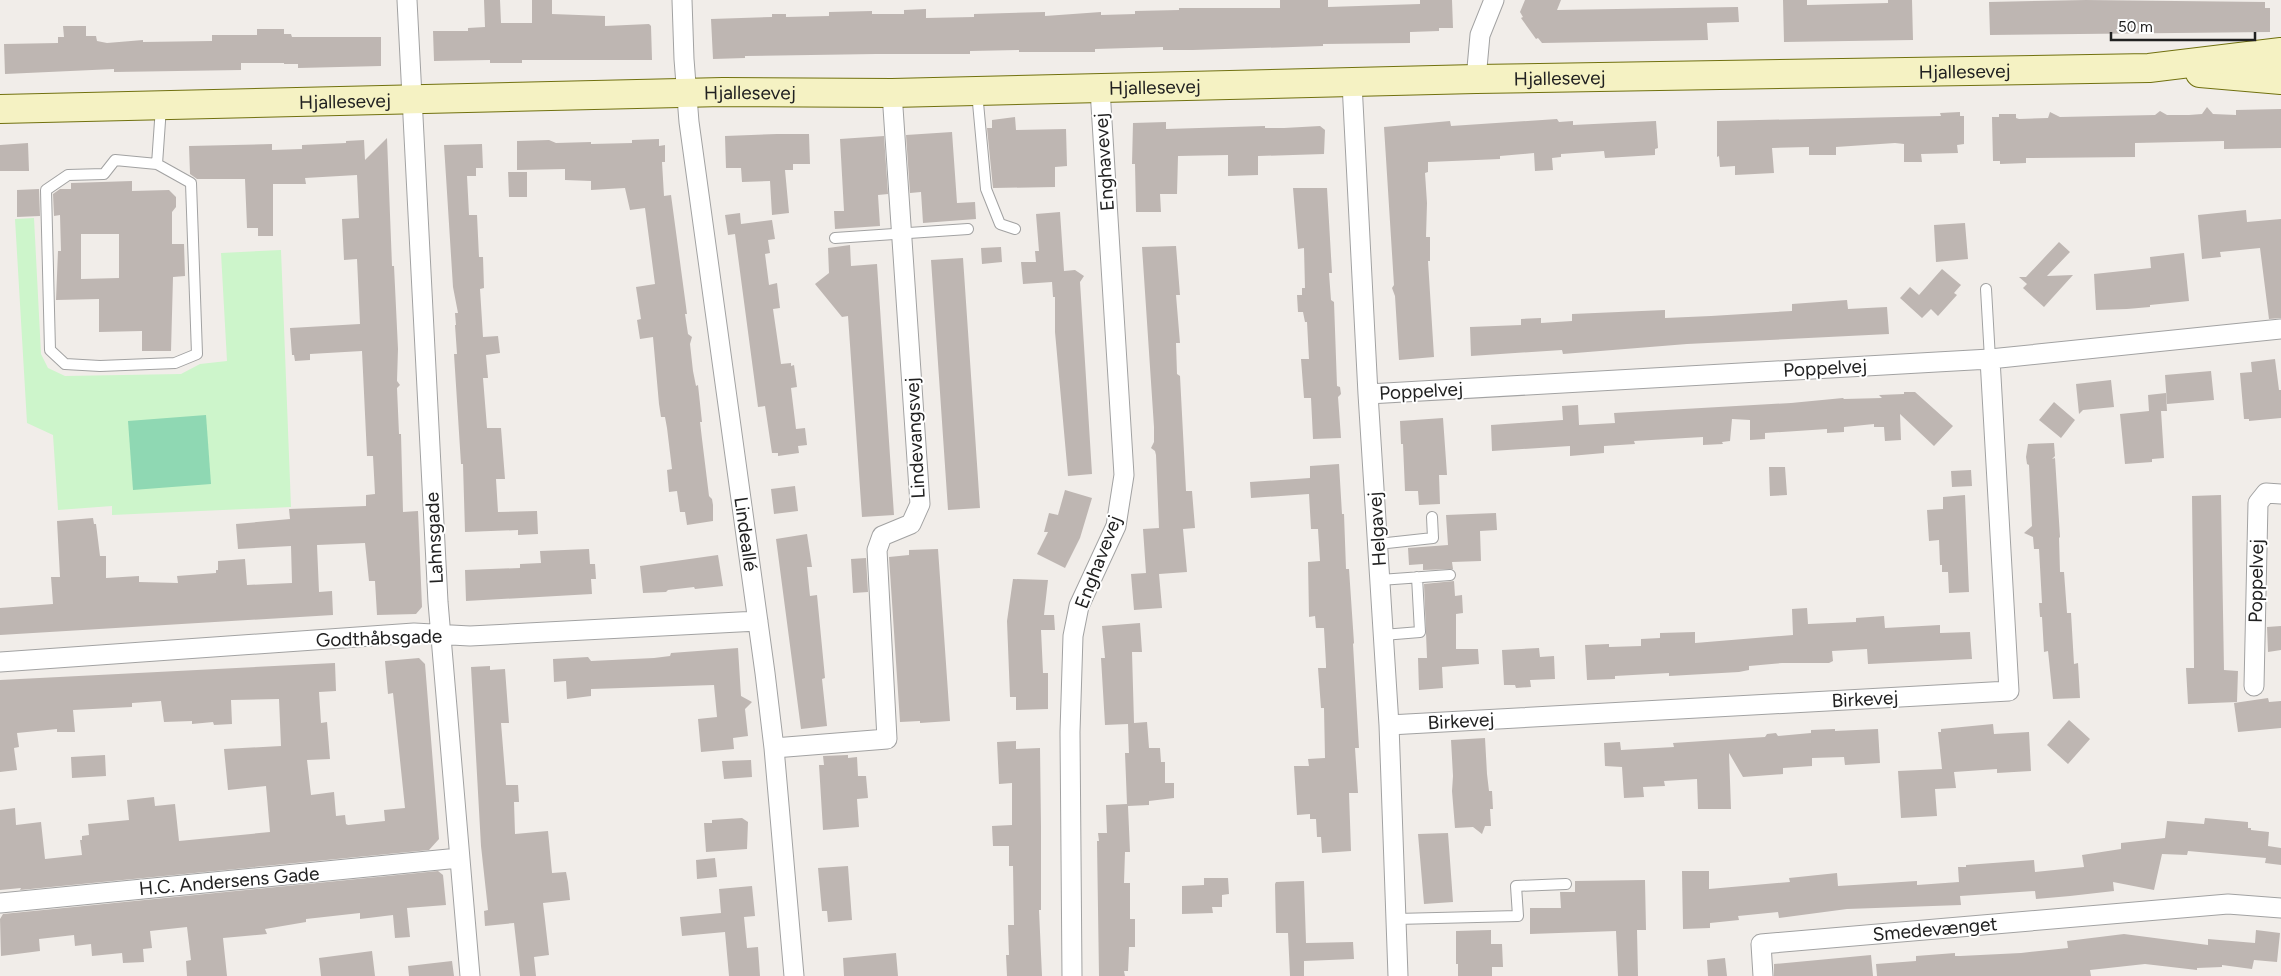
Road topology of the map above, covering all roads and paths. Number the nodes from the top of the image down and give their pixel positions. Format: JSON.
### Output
{"nodes":[{"id":1,"x":407,"y":0,"type":"edge"},
{"id":2,"x":682,"y":0,"type":"edge"},
{"id":3,"x":1494,"y":0,"type":"edge"},
{"id":4,"x":2281,"y":52,"type":"edge"},
{"id":5,"x":2281,"y":67,"type":"edge"},
{"id":6,"x":2149,"y":68,"type":"junction"},
{"id":7,"x":2197,"y":73,"type":"junction"},
{"id":8,"x":1476,"y":79,"type":"junction"},
{"id":9,"x":2281,"y":80,"type":"edge"},
{"id":10,"x":1352,"y":83,"type":"junction"},
{"id":11,"x":1100,"y":89,"type":"junction"},
{"id":12,"x":977,"y":91,"type":"junction"},
{"id":13,"x":892,"y":93,"type":"junction"},
{"id":14,"x":686,"y":94,"type":"junction"},
{"id":15,"x":412,"y":99,"type":"junction"},
{"id":16,"x":162,"y":106,"type":"junction"},
{"id":17,"x":0,"y":109,"type":"edge"},
{"id":18,"x":157,"y":164,"type":"junction"},
{"id":19,"x":968,"y":229,"type":"dead end"},
{"id":20,"x":1015,"y":229,"type":"dead end"},
{"id":21,"x":902,"y":234,"type":"junction"},
{"id":22,"x":835,"y":238,"type":"dead end"},
{"id":23,"x":1986,"y":289,"type":"dead end"},
{"id":24,"x":2281,"y":329,"type":"edge"},
{"id":25,"x":1990,"y":359,"type":"junction"},
{"id":26,"x":1368,"y":394,"type":"junction"},
{"id":27,"x":2281,"y":494,"type":"edge"},
{"id":28,"x":1432,"y":517,"type":"dead end"},
{"id":29,"x":1378,"y":544,"type":"junction"},
{"id":30,"x":1450,"y":575,"type":"dead end"},
{"id":31,"x":1417,"y":577,"type":"junction"},
{"id":32,"x":1380,"y":580,"type":"junction"},
{"id":33,"x":758,"y":621,"type":"junction"},
{"id":34,"x":440,"y":634,"type":"junction"},
{"id":35,"x":1383,"y":635,"type":"junction"},
{"id":36,"x":0,"y":662,"type":"edge"},
{"id":37,"x":2254,"y":686,"type":"dead end"},
{"id":38,"x":1389,"y":725,"type":"junction"},
{"id":39,"x":774,"y":748,"type":"junction"},
{"id":40,"x":459,"y":858,"type":"junction"},
{"id":41,"x":1566,"y":884,"type":"dead end"},
{"id":42,"x":0,"y":902,"type":"edge"},
{"id":43,"x":2281,"y":908,"type":"edge"},
{"id":44,"x":1396,"y":919,"type":"junction"},
{"id":45,"x":470,"y":976,"type":"edge"},
{"id":46,"x":794,"y":976,"type":"edge"},
{"id":47,"x":1072,"y":976,"type":"edge"},
{"id":48,"x":1398,"y":976,"type":"edge"},
{"id":49,"x":1763,"y":976,"type":"edge"}],
"edges":[{"from":1,"to":15,"type":"street","name":"Lahnsgade"},
{"from":2,"to":14,"type":"street","name":"Lindeallé"},
{"from":3,"to":8,"type":"street"},
{"from":4,"to":6,"type":"street","name":"Hjallesevej"},
{"from":5,"to":7,"type":"street"},
{"from":6,"to":7,"type":"street","name":"Hjallesevej"},
{"from":6,"to":8,"type":"street","name":"Hjallesevej"},
{"from":7,"to":9,"type":"street","name":"Hjallesevej"},
{"from":8,"to":10,"type":"street","name":"Hjallesevej"},
{"from":10,"to":11,"type":"street","name":"Hjallesevej"},
{"from":10,"to":26,"type":"street","name":"Helgavej"},
{"from":11,"to":12,"type":"street","name":"Hjallesevej"},
{"from":11,"to":47,"type":"street","name":"Enghavevej"},
{"from":12,"to":13,"type":"street","name":"Hjallesevej"},
{"from":12,"to":20,"type":"lane"},
{"from":13,"to":14,"type":"street","name":"Hjallesevej"},
{"from":13,"to":21,"type":"street","name":"Lindevangsvej"},
{"from":14,"to":15,"type":"street","name":"Hjallesevej"},
{"from":14,"to":33,"type":"street","name":"Lindeallé"},
{"from":15,"to":16,"type":"street","name":"Hjallesevej"},
{"from":15,"to":34,"type":"street","name":"Lahnsgade"},
{"from":16,"to":17,"type":"street","name":"Hjallesevej"},
{"from":16,"to":18,"type":"lane"},
{"from":18,"to":18,"type":"lane"},
{"from":19,"to":21,"type":"lane"},
{"from":21,"to":22,"type":"lane"},
{"from":21,"to":39,"type":"street","name":"Lindevangsvej"},
{"from":23,"to":25,"type":"lane"},
{"from":24,"to":25,"type":"street","name":"Poppelvej"},
{"from":25,"to":26,"type":"street","name":"Poppelvej"},
{"from":25,"to":38,"type":"street","name":"Birkevej"},
{"from":26,"to":29,"type":"street","name":"Helgavej"},
{"from":27,"to":37,"type":"street","name":"Poppelvej"},
{"from":28,"to":29,"type":"lane"},
{"from":29,"to":32,"type":"street","name":"Helgavej"},
{"from":30,"to":31,"type":"lane"},
{"from":31,"to":32,"type":"lane"},
{"from":31,"to":35,"type":"lane"},
{"from":32,"to":35,"type":"street","name":"Helgavej"},
{"from":33,"to":34,"type":"street","name":"Godthåbsgade"},
{"from":33,"to":39,"type":"street","name":"Lindeallé"},
{"from":34,"to":36,"type":"street","name":"Godthåbsgade"},
{"from":34,"to":40,"type":"street","name":"Lahnsgade"},
{"from":35,"to":38,"type":"street","name":"Helgavej"},
{"from":38,"to":44,"type":"street","name":"Helgavej"},
{"from":39,"to":46,"type":"street","name":"Lindeallé"},
{"from":40,"to":42,"type":"street","name":"H.C. Andersens Gade"},
{"from":40,"to":45,"type":"street","name":"Lahnsgade"},
{"from":41,"to":44,"type":"lane"},
{"from":43,"to":49,"type":"street","name":"Smedevænget"},
{"from":44,"to":48,"type":"street","name":"Helgavej"}]}
